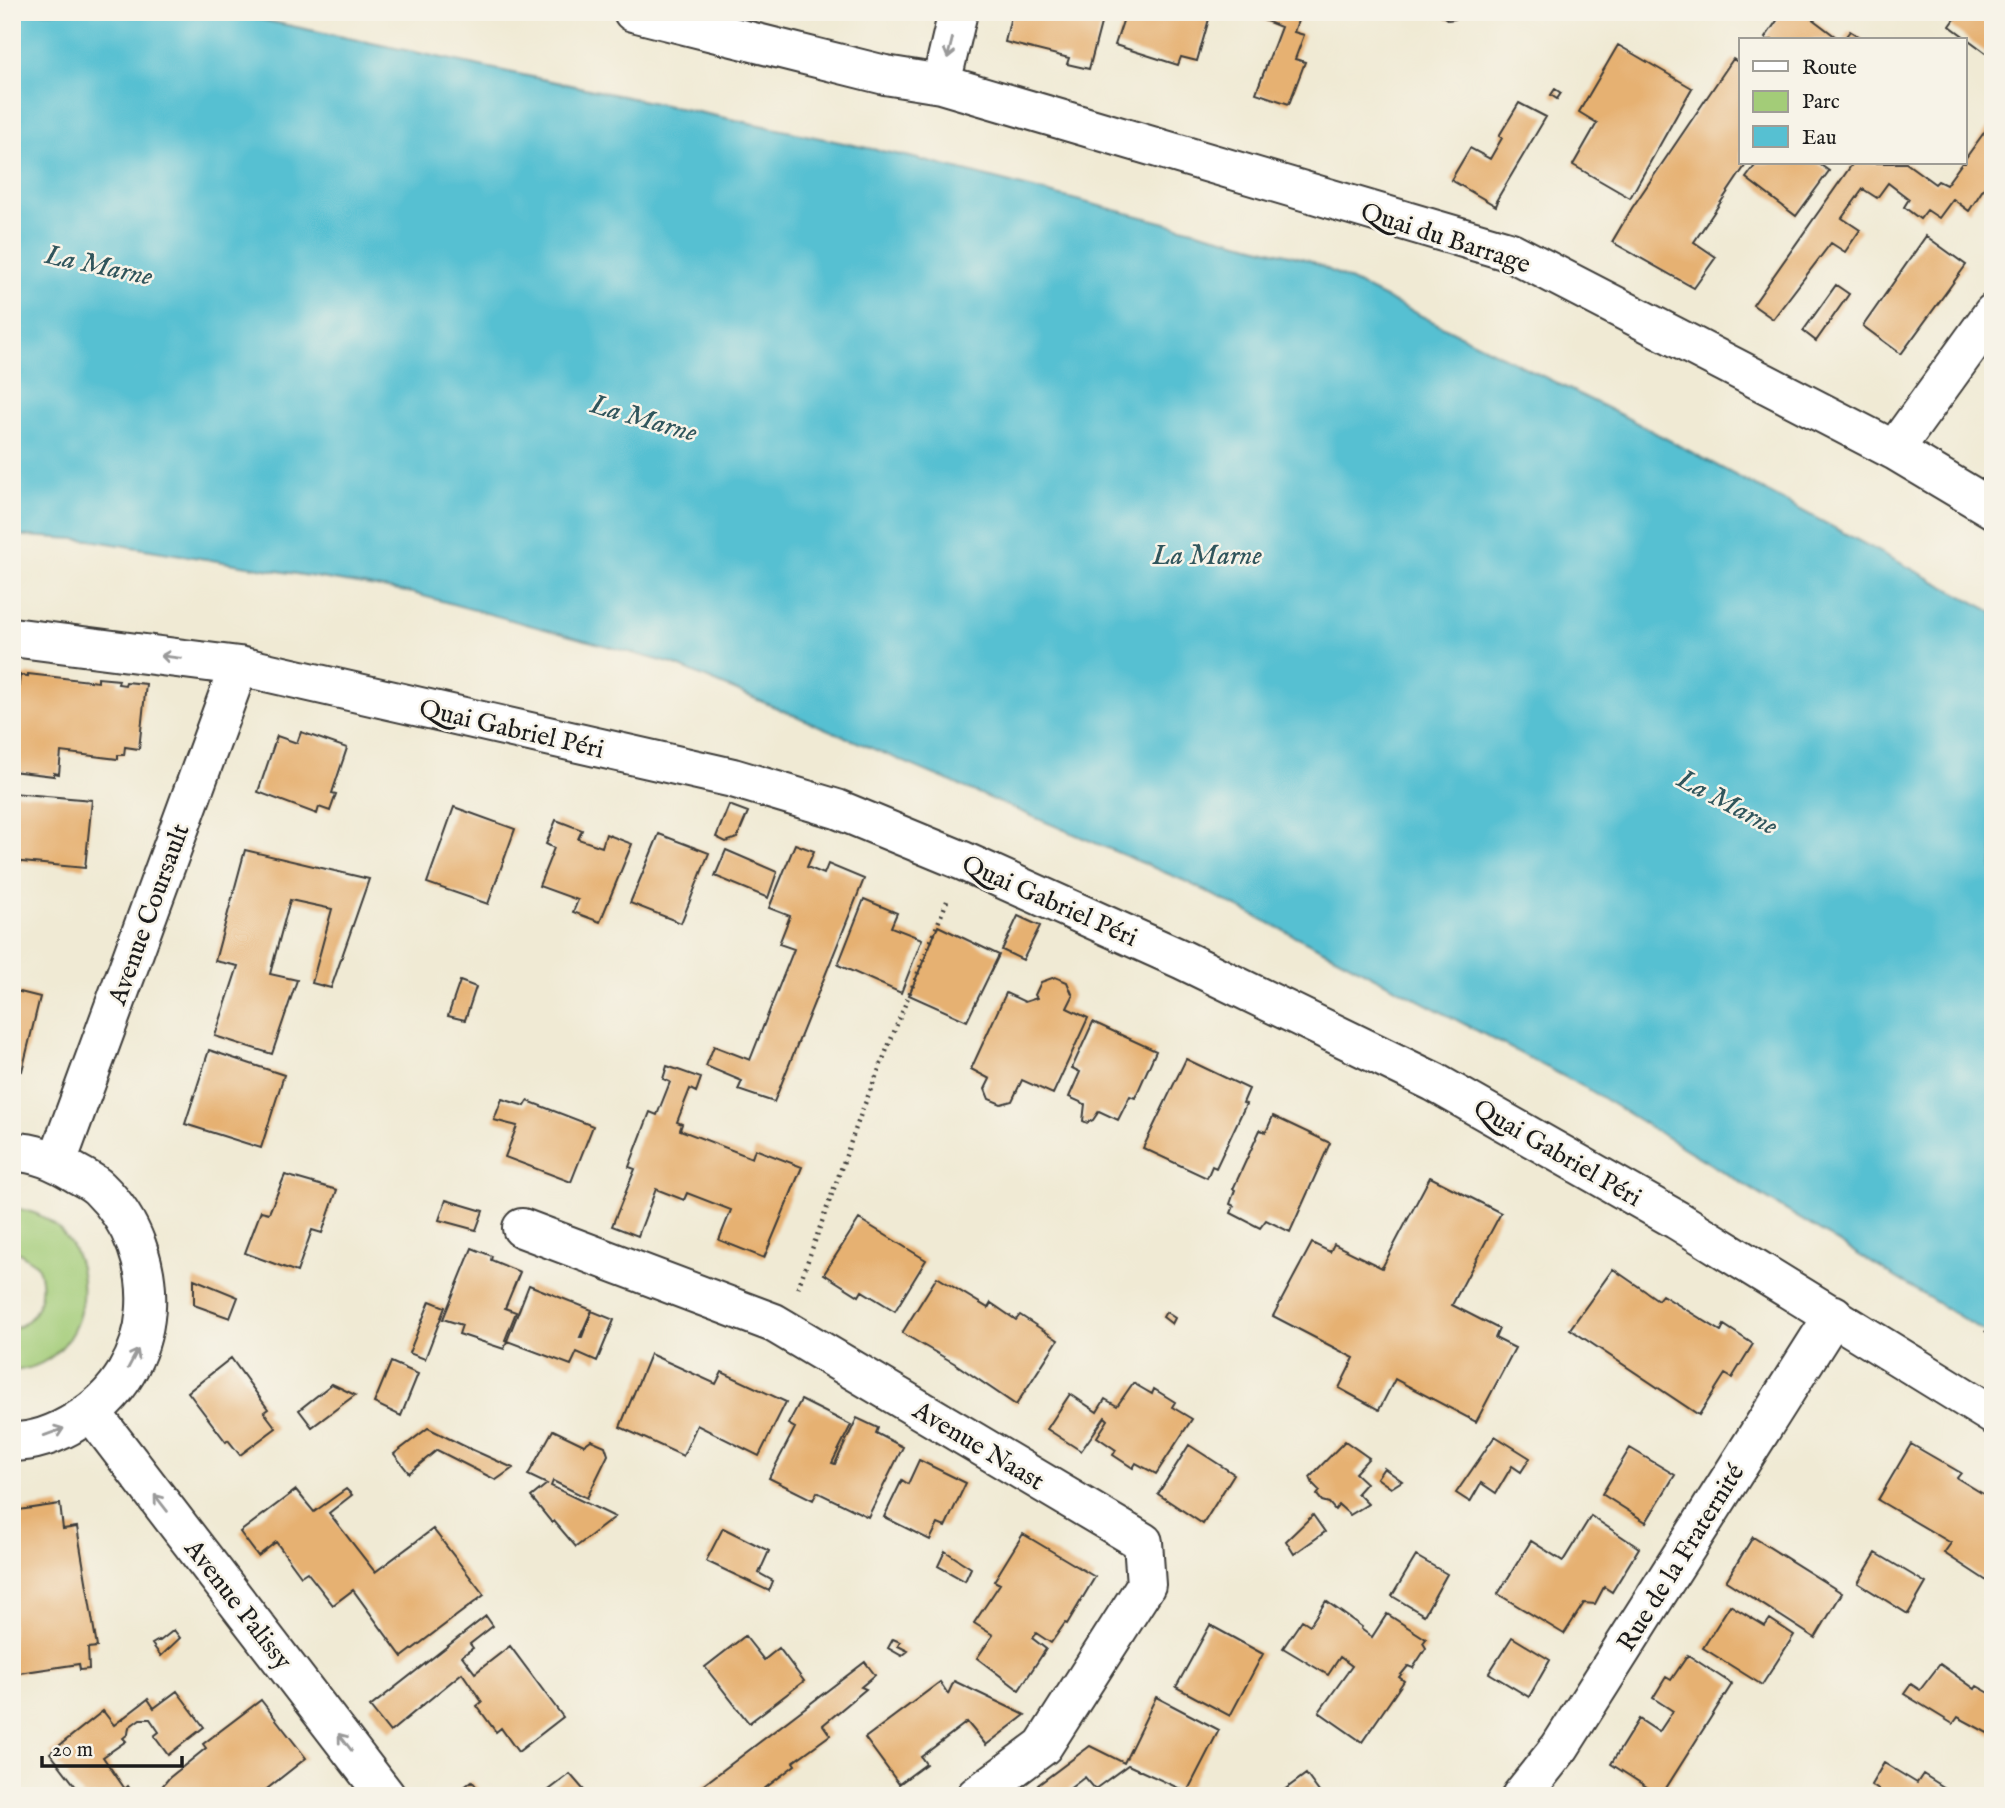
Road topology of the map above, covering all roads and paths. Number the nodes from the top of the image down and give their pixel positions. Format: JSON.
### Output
{"nodes":[{"id":1,"x":634,"y":12,"type":"edge"},
{"id":2,"x":958,"y":12,"type":"edge"},
{"id":3,"x":941,"y":84,"type":"junction"},
{"id":4,"x":1993,"y":313,"type":"edge"},
{"id":5,"x":1894,"y":450,"type":"junction"},
{"id":6,"x":1993,"y":509,"type":"edge"},
{"id":7,"x":12,"y":637,"type":"edge"},
{"id":8,"x":239,"y":666,"type":"junction"},
{"id":9,"x":963,"y":861,"type":"junction"},
{"id":10,"x":12,"y":1152,"type":"edge"},
{"id":11,"x":57,"y":1162,"type":"junction"},
{"id":12,"x":522,"y":1228,"type":"dead end"},
{"id":13,"x":1833,"y":1315,"type":"junction"},
{"id":14,"x":1993,"y":1322,"type":"edge"},
{"id":15,"x":784,"y":1328,"type":"junction"},
{"id":16,"x":1986,"y":1333,"type":"dead end"},
{"id":17,"x":92,"y":1413,"type":"junction"},
{"id":18,"x":1993,"y":1415,"type":"edge"},
{"id":19,"x":12,"y":1443,"type":"edge"},
{"id":20,"x":386,"y":1796,"type":"edge"},
{"id":21,"x":976,"y":1796,"type":"edge"},
{"id":22,"x":1521,"y":1796,"type":"edge"}],
"edges":[{"from":1,"to":3,"type":"street","name":"Quai du Barrage"},
{"from":2,"to":3,"type":"street","one_way":true},
{"from":3,"to":5,"type":"street","name":"Quai du Barrage"},
{"from":4,"to":5,"type":"street"},
{"from":5,"to":6,"type":"street","name":"Quai du Barrage"},
{"from":8,"to":7,"type":"street","name":"Quai Gabriel Péri","one_way":true},
{"from":8,"to":9,"type":"street","name":"Quai Gabriel Péri"},
{"from":8,"to":11,"type":"street","name":"Avenue Coursault"},
{"from":9,"to":13,"type":"street","name":"Quai Gabriel Péri"},
{"from":9,"to":15,"type":"path"},
{"from":10,"to":11,"type":"street"},
{"from":17,"to":11,"type":"street","one_way":true},
{"from":12,"to":15,"type":"street","name":"Avenue Naast"},
{"from":13,"to":18,"type":"street","name":"Quai Gabriel Péri"},
{"from":13,"to":22,"type":"street","name":"Rue de la Fraternité"},
{"from":14,"to":16,"type":"path"},
{"from":15,"to":21,"type":"street","name":"Avenue Naast"},
{"from":19,"to":17,"type":"street","one_way":true},
{"from":20,"to":17,"type":"street","name":"Avenue Palissy","one_way":true}]}
